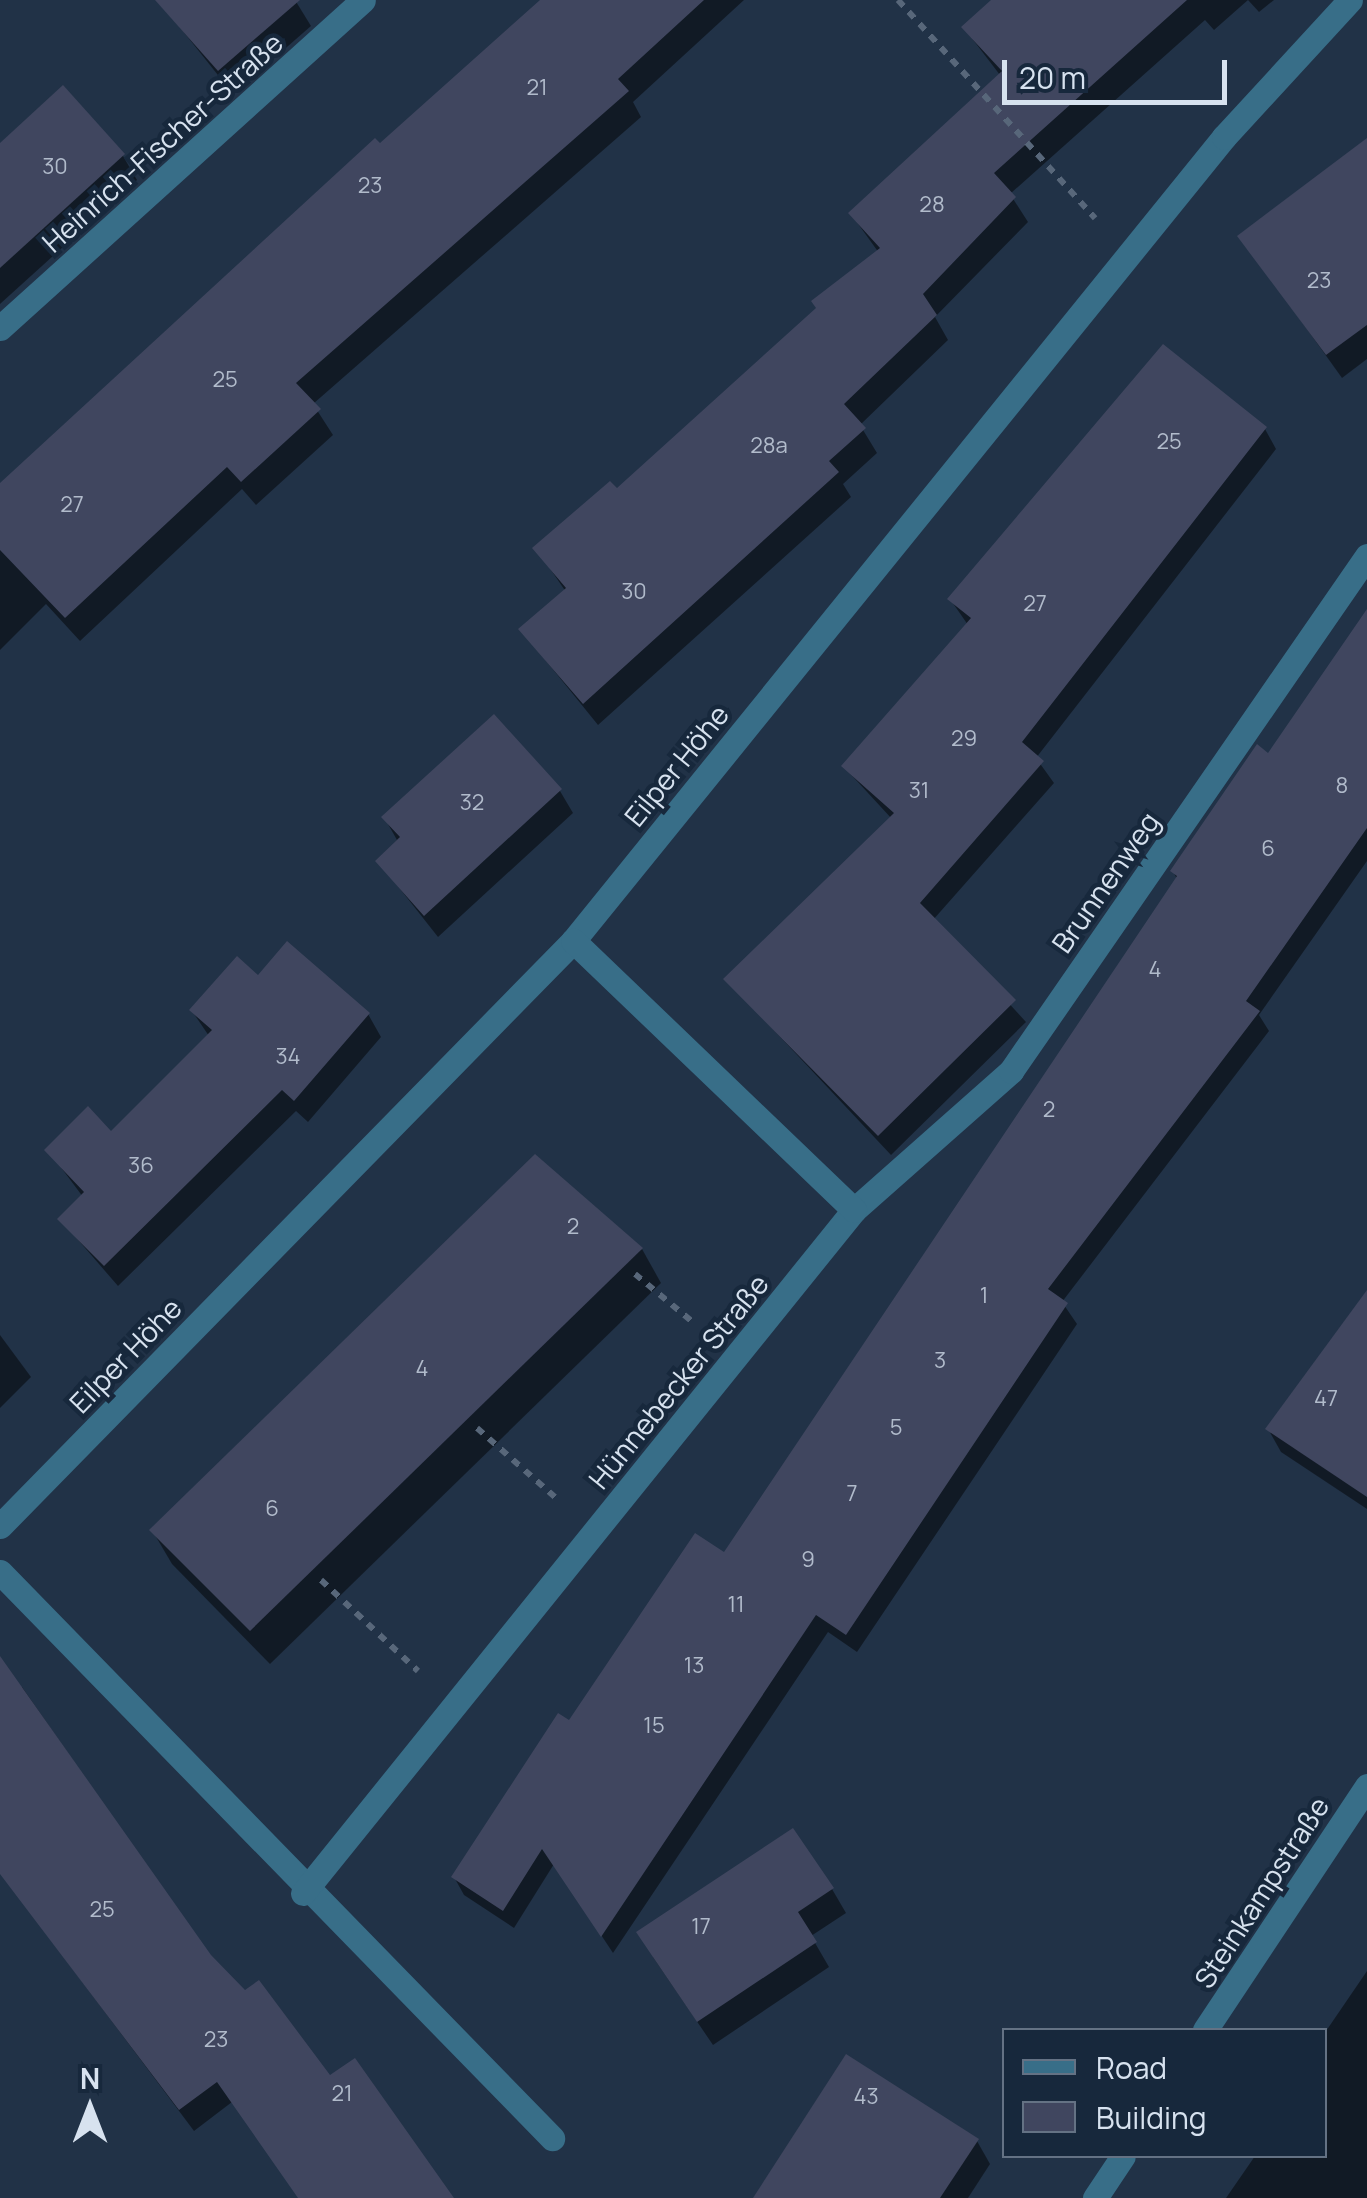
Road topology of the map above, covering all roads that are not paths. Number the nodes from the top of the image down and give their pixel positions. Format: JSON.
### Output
{"nodes":[{"id":1,"x":363,"y":0,"type":"edge"},
{"id":2,"x":1350,"y":0,"type":"edge"},
{"id":3,"x":0,"y":328,"type":"edge"},
{"id":4,"x":1367,"y":556,"type":"edge"},
{"id":5,"x":572,"y":941,"type":"junction"},
{"id":6,"x":854,"y":1210,"type":"junction"},
{"id":7,"x":0,"y":1526,"type":"edge"},
{"id":8,"x":0,"y":1572,"type":"edge"},
{"id":9,"x":1367,"y":1786,"type":"edge"},
{"id":10,"x":304,"y":1893,"type":"junction"},
{"id":11,"x":1206,"y":2028,"type":"edge"},
{"id":12,"x":552,"y":2138,"type":"dead end"},
{"id":13,"x":1122,"y":2158,"type":"edge"},
{"id":14,"x":1095,"y":2198,"type":"edge"}],
"edges":[{"from":1,"to":3,"type":"street","name":"Heinrich-Fischer-Straße"},
{"from":2,"to":5,"type":"street","name":"Eilper Höhe"},
{"from":4,"to":6,"type":"street","name":"Brunnenweg"},
{"from":5,"to":6,"type":"street"},
{"from":5,"to":7,"type":"street","name":"Eilper Höhe"},
{"from":6,"to":10,"type":"street","name":"Hünnebecker Straße"},
{"from":8,"to":10,"type":"street"},
{"from":9,"to":11,"type":"street","name":"Steinkampstraße"},
{"from":10,"to":12,"type":"street"},
{"from":13,"to":14,"type":"street"}]}
